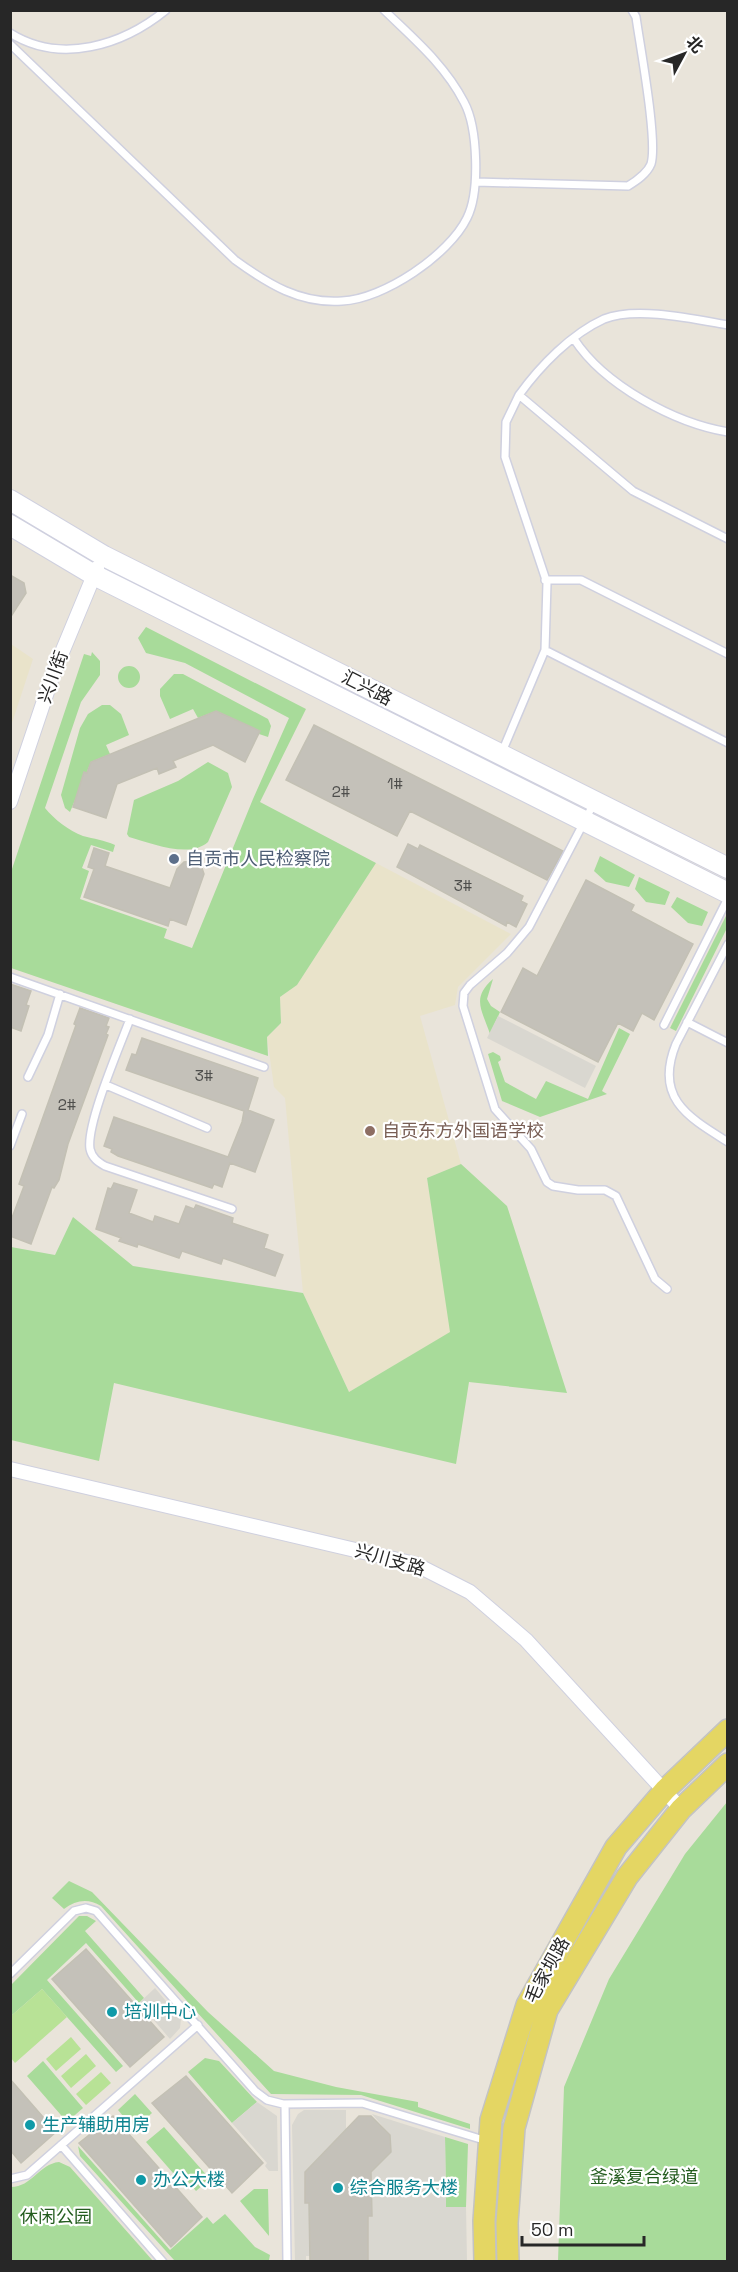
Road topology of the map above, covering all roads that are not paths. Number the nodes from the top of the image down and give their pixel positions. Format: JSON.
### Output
{"nodes":[{"id":1,"x":166,"y":10,"type":"edge"},
{"id":2,"x":384,"y":10,"type":"edge"},
{"id":3,"x":632,"y":10,"type":"edge"},
{"id":4,"x":10,"y":33,"type":"edge"},
{"id":5,"x":10,"y":44,"type":"edge"},
{"id":6,"x":476,"y":182,"type":"junction"},
{"id":7,"x":728,"y":325,"type":"edge"},
{"id":8,"x":574,"y":339,"type":"junction"},
{"id":9,"x":519,"y":395,"type":"junction"},
{"id":10,"x":728,"y":432,"type":"edge"},
{"id":11,"x":10,"y":500,"type":"edge"},
{"id":12,"x":10,"y":525,"type":"edge"},
{"id":13,"x":728,"y":539,"type":"edge"},
{"id":14,"x":104,"y":556,"type":"junction"},
{"id":15,"x":94,"y":575,"type":"junction"},
{"id":16,"x":545,"y":580,"type":"junction"},
{"id":17,"x":545,"y":650,"type":"junction"},
{"id":18,"x":728,"y":654,"type":"edge"},
{"id":19,"x":728,"y":743,"type":"edge"},
{"id":20,"x":501,"y":755,"type":"junction"},
{"id":21,"x":10,"y":802,"type":"edge"},
{"id":22,"x":595,"y":802,"type":"junction"},
{"id":23,"x":586,"y":822,"type":"junction"},
{"id":24,"x":728,"y":868,"type":"edge"},
{"id":25,"x":728,"y":893,"type":"edge"},
{"id":26,"x":728,"y":898,"type":"edge"},
{"id":27,"x":728,"y":944,"type":"edge"},
{"id":28,"x":10,"y":977,"type":"edge"},
{"id":29,"x":60,"y":994,"type":"junction"},
{"id":30,"x":130,"y":1019,"type":"junction"},
{"id":31,"x":687,"y":1022,"type":"junction"},
{"id":32,"x":664,"y":1025,"type":"dead end"},
{"id":33,"x":728,"y":1043,"type":"edge"},
{"id":34,"x":264,"y":1067,"type":"dead end"},
{"id":35,"x":28,"y":1077,"type":"dead end"},
{"id":36,"x":106,"y":1085,"type":"junction"},
{"id":37,"x":22,"y":1114,"type":"dead end"},
{"id":38,"x":207,"y":1128,"type":"dead end"},
{"id":39,"x":728,"y":1142,"type":"edge"},
{"id":40,"x":10,"y":1146,"type":"edge"},
{"id":41,"x":232,"y":1209,"type":"dead end"},
{"id":42,"x":667,"y":1289,"type":"dead end"},
{"id":43,"x":10,"y":1469,"type":"edge"},
{"id":44,"x":728,"y":1730,"type":"edge"},
{"id":45,"x":728,"y":1764,"type":"edge"},
{"id":46,"x":665,"y":1790,"type":"junction"},
{"id":47,"x":681,"y":1809,"type":"junction"},
{"id":48,"x":10,"y":1974,"type":"edge"},
{"id":49,"x":198,"y":2025,"type":"junction"},
{"id":50,"x":285,"y":2104,"type":"junction"},
{"id":51,"x":489,"y":2142,"type":"junction"},
{"id":52,"x":61,"y":2145,"type":"junction"},
{"id":53,"x":10,"y":2179,"type":"edge"},
{"id":54,"x":163,"y":2262,"type":"edge"},
{"id":55,"x":287,"y":2262,"type":"edge"},
{"id":56,"x":485,"y":2262,"type":"edge"},
{"id":57,"x":508,"y":2262,"type":"edge"}],
"edges":[{"from":1,"to":4,"type":"lane"},
{"from":2,"to":6,"type":"lane"},
{"from":3,"to":6,"type":"lane"},
{"from":5,"to":6,"type":"lane"},
{"from":7,"to":8,"type":"lane"},
{"from":8,"to":9,"type":"lane"},
{"from":8,"to":10,"type":"lane"},
{"from":9,"to":13,"type":"lane"},
{"from":9,"to":16,"type":"lane"},
{"from":11,"to":14,"type":"main road","name":"汇兴路"},
{"from":12,"to":15,"type":"main road"},
{"from":14,"to":15,"type":"street","name":"兴川街"},
{"from":14,"to":20,"type":"main road","name":"汇兴路"},
{"from":15,"to":21,"type":"street","name":"兴川街"},
{"from":15,"to":23,"type":"main road"},
{"from":16,"to":17,"type":"lane"},
{"from":16,"to":18,"type":"lane"},
{"from":17,"to":19,"type":"lane"},
{"from":17,"to":20,"type":"lane"},
{"from":20,"to":22,"type":"main road","name":"汇兴路"},
{"from":22,"to":23,"type":"lane"},
{"from":22,"to":24,"type":"main road","name":"汇兴路"},
{"from":23,"to":25,"type":"main road"},
{"from":23,"to":42,"type":"lane"},
{"from":26,"to":32,"type":"lane"},
{"from":27,"to":31,"type":"lane"},
{"from":28,"to":29,"type":"lane"},
{"from":29,"to":30,"type":"lane"},
{"from":29,"to":35,"type":"lane"},
{"from":30,"to":34,"type":"lane"},
{"from":30,"to":36,"type":"lane"},
{"from":31,"to":33,"type":"lane"},
{"from":31,"to":39,"type":"lane"},
{"from":36,"to":38,"type":"lane"},
{"from":36,"to":41,"type":"lane"},
{"from":37,"to":40,"type":"lane"},
{"from":43,"to":46,"type":"street","name":"兴川支路"},
{"from":44,"to":46,"type":"main road","name":"毛家坝路"},
{"from":45,"to":47,"type":"main road","name":"毛家坝路"},
{"from":46,"to":47,"type":"street","name":"兴川支路"},
{"from":46,"to":51,"type":"main road","name":"毛家坝路"},
{"from":47,"to":57,"type":"main road","name":"毛家坝路"},
{"from":48,"to":49,"type":"lane"},
{"from":49,"to":50,"type":"lane"},
{"from":49,"to":52,"type":"lane"},
{"from":50,"to":51,"type":"lane"},
{"from":50,"to":55,"type":"lane"},
{"from":51,"to":56,"type":"main road","name":"毛家坝路"},
{"from":52,"to":53,"type":"lane"},
{"from":52,"to":54,"type":"lane"}]}
